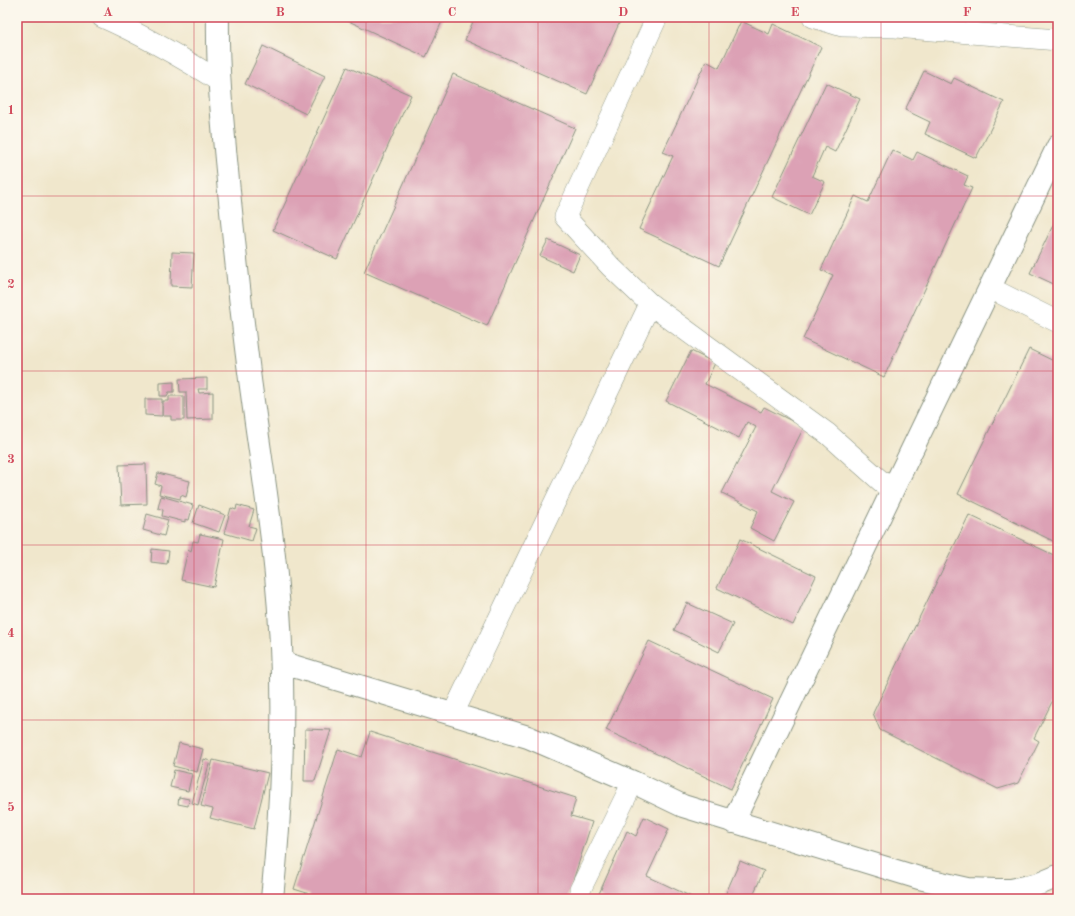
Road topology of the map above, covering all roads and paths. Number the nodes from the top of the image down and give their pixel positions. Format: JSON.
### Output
{"nodes":[{"id":1,"x":102,"y":17,"type":"edge"},
{"id":2,"x":218,"y":17,"type":"edge"},
{"id":3,"x":657,"y":17,"type":"edge"},
{"id":4,"x":813,"y":17,"type":"edge"},
{"id":5,"x":895,"y":22,"type":"edge"},
{"id":6,"x":1058,"y":40,"type":"edge"},
{"id":7,"x":219,"y":81,"type":"junction"},
{"id":8,"x":1058,"y":146,"type":"edge"},
{"id":9,"x":990,"y":288,"type":"junction"},
{"id":10,"x":650,"y":304,"type":"junction"},
{"id":11,"x":1058,"y":322,"type":"edge"},
{"id":12,"x":892,"y":491,"type":"junction"},
{"id":13,"x":283,"y":663,"type":"junction"},
{"id":14,"x":452,"y":714,"type":"junction"},
{"id":15,"x":634,"y":782,"type":"junction"},
{"id":16,"x":733,"y":822,"type":"junction"},
{"id":17,"x":1058,"y":876,"type":"edge"},
{"id":18,"x":272,"y":899,"type":"edge"},
{"id":19,"x":580,"y":899,"type":"edge"}],
"edges":[{"from":1,"to":7,"type":"street"},
{"from":2,"to":7,"type":"street"},
{"from":3,"to":10,"type":"street"},
{"from":4,"to":5,"type":"street"},
{"from":5,"to":6,"type":"street"},
{"from":7,"to":13,"type":"street"},
{"from":8,"to":9,"type":"street"},
{"from":9,"to":11,"type":"street"},
{"from":9,"to":12,"type":"street"},
{"from":10,"to":12,"type":"street"},
{"from":10,"to":14,"type":"street"},
{"from":12,"to":16,"type":"street"},
{"from":13,"to":14,"type":"street"},
{"from":13,"to":18,"type":"street"},
{"from":14,"to":15,"type":"street"},
{"from":15,"to":16,"type":"street"},
{"from":15,"to":19,"type":"street"},
{"from":16,"to":17,"type":"street"}]}
